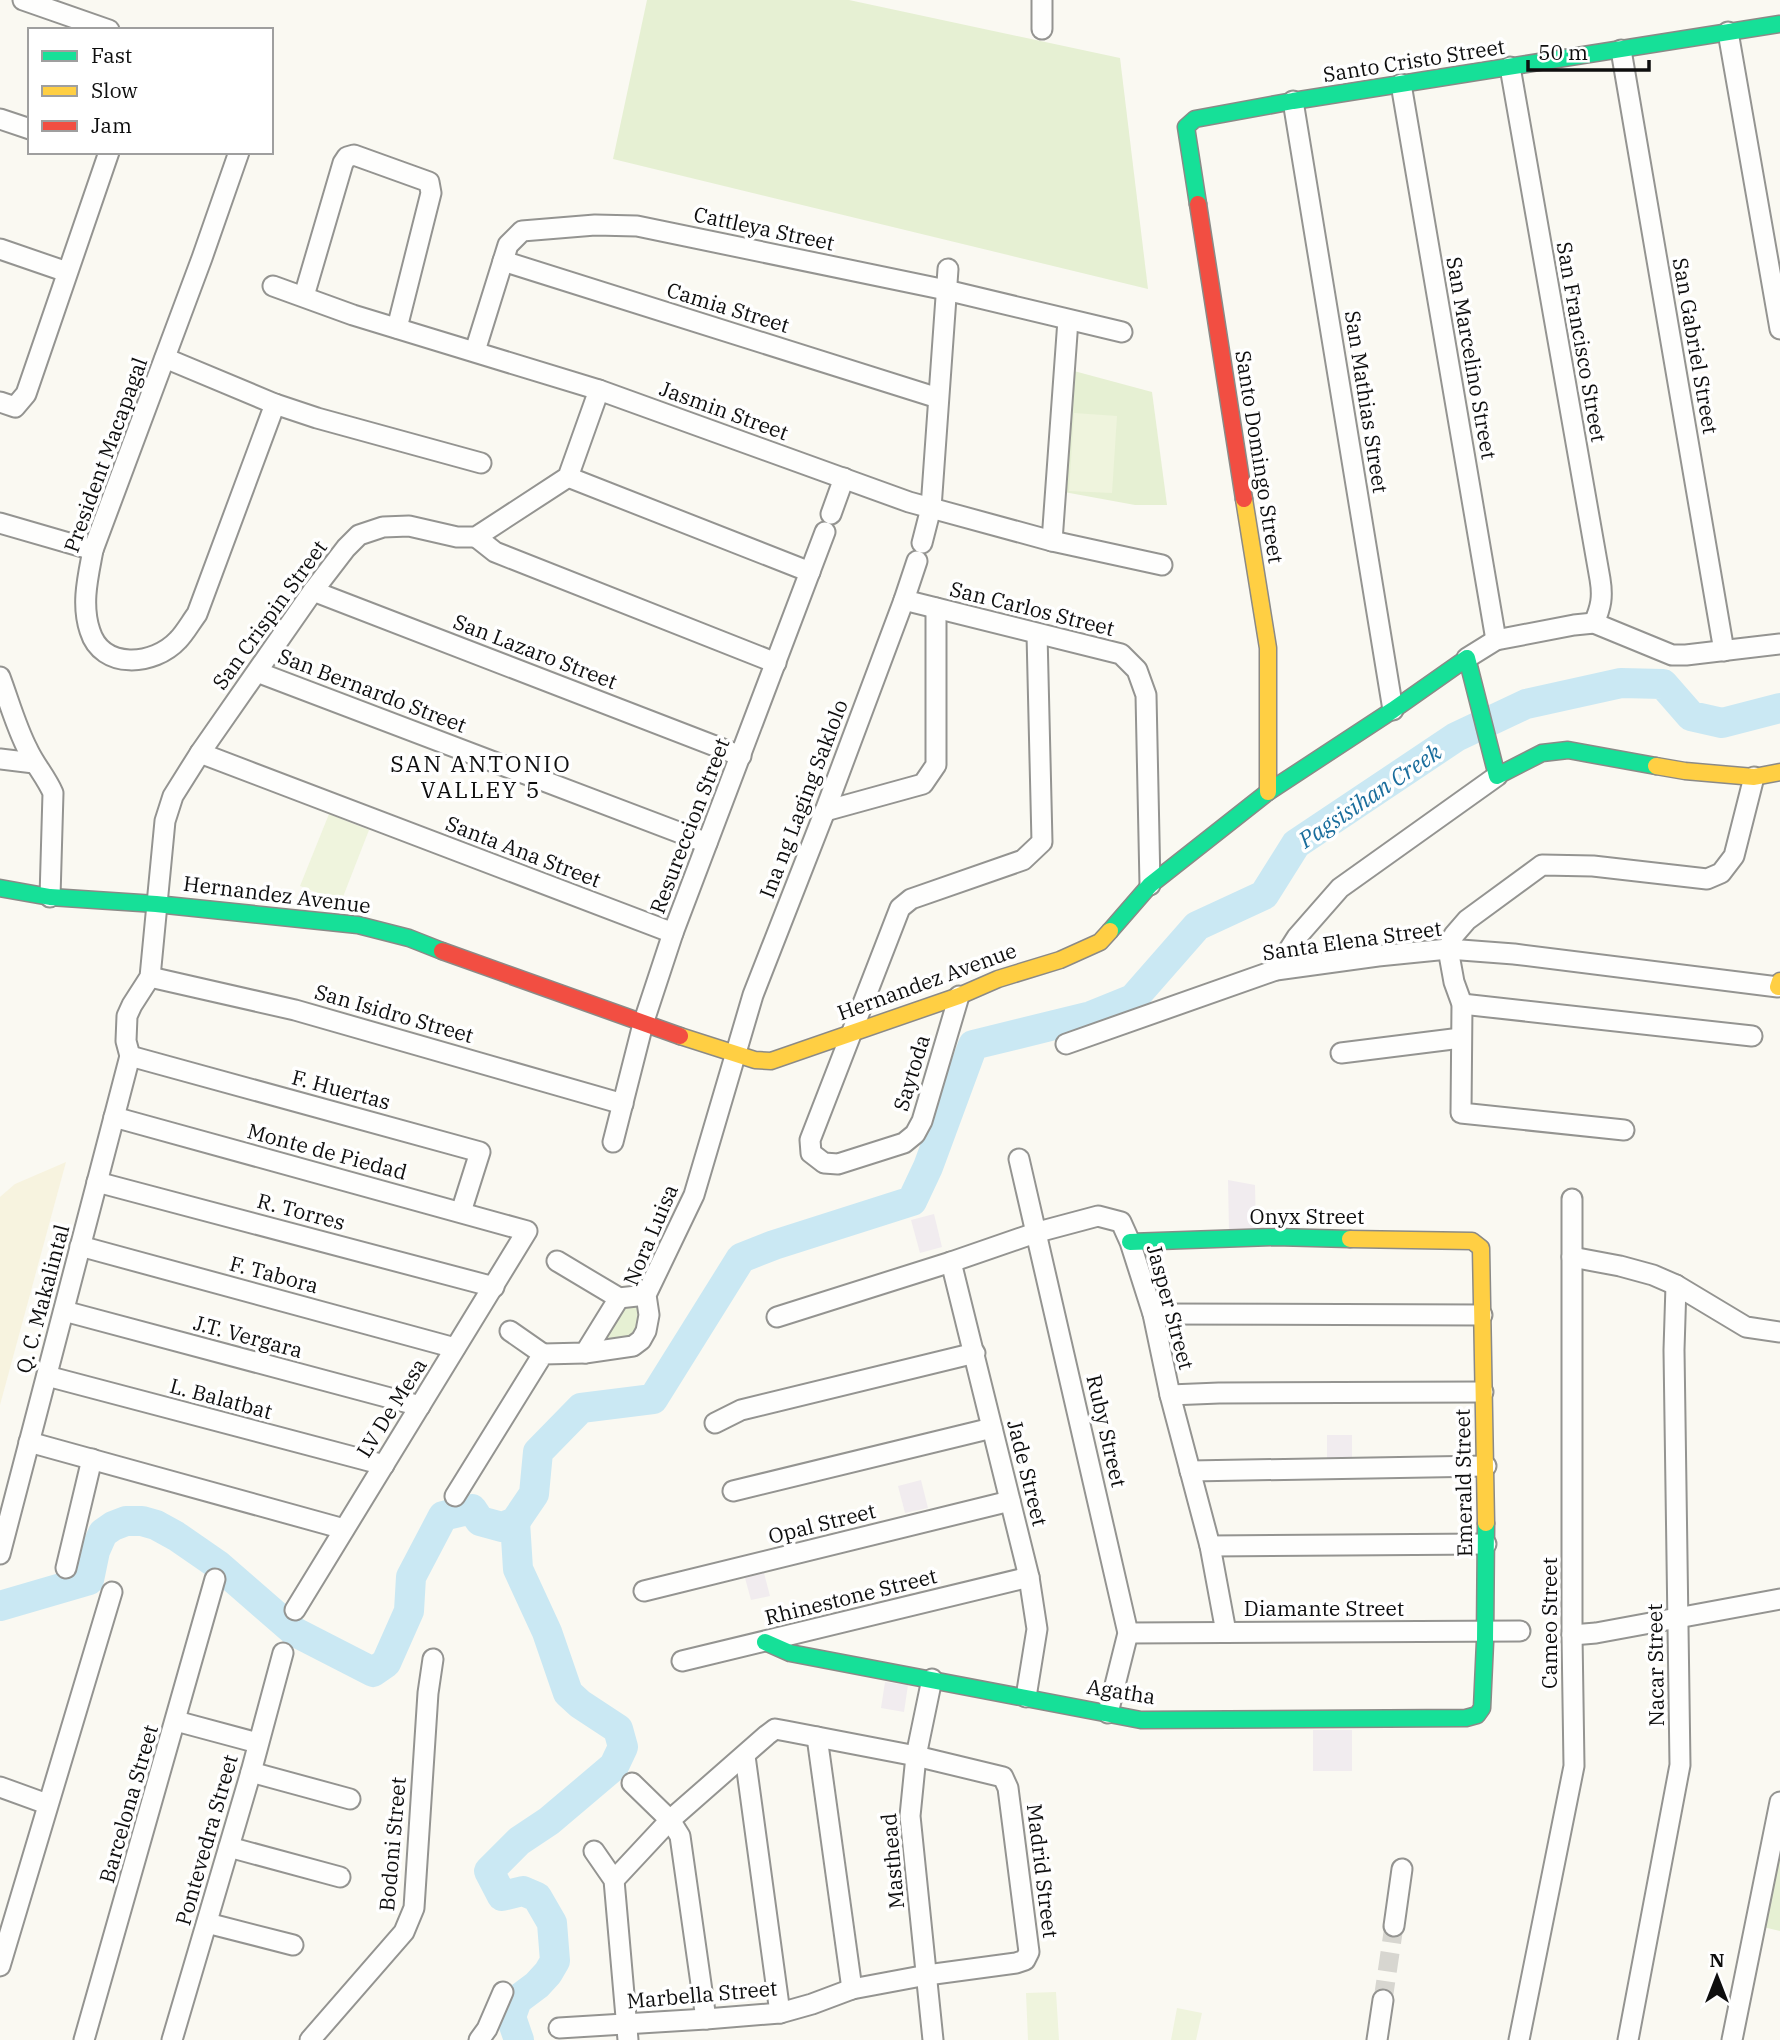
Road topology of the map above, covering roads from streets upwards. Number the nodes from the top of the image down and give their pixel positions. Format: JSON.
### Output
{"nodes":[{"id":1,"x":23,"y":0,"type":"edge"},
{"id":2,"x":1042,"y":0,"type":"edge"},
{"id":3,"x":1780,"y":24,"type":"edge"},
{"id":4,"x":103,"y":28,"type":"edge"},
{"id":5,"x":1042,"y":29,"type":"dead end"},
{"id":6,"x":1728,"y":32,"type":"junction"},
{"id":7,"x":1621,"y":50,"type":"junction"},
{"id":8,"x":1510,"y":67,"type":"junction"},
{"id":9,"x":1401,"y":84,"type":"junction"},
{"id":10,"x":1293,"y":101,"type":"junction"},
{"id":11,"x":0,"y":119,"type":"edge"},
{"id":12,"x":28,"y":128,"type":"edge"},
{"id":13,"x":1186,"y":131,"type":"joint"},
{"id":14,"x":105,"y":154,"type":"edge"},
{"id":15,"x":238,"y":154,"type":"edge"},
{"id":16,"x":0,"y":249,"type":"edge"},
{"id":17,"x":503,"y":261,"type":"junction"},
{"id":18,"x":948,"y":269,"type":"dead end"},
{"id":19,"x":67,"y":272,"type":"junction"},
{"id":20,"x":273,"y":286,"type":"dead end"},
{"id":21,"x":946,"y":290,"type":"junction"},
{"id":22,"x":304,"y":296,"type":"junction"},
{"id":23,"x":1068,"y":320,"type":"junction"},
{"id":24,"x":397,"y":328,"type":"junction"},
{"id":25,"x":1780,"y":330,"type":"edge"},
{"id":26,"x":1122,"y":332,"type":"dead end"},
{"id":27,"x":475,"y":351,"type":"junction"},
{"id":28,"x":165,"y":358,"type":"junction"},
{"id":29,"x":599,"y":390,"type":"junction"},
{"id":30,"x":938,"y":398,"type":"junction"},
{"id":31,"x":275,"y":404,"type":"junction"},
{"id":32,"x":7,"y":405,"type":"edge"},
{"id":33,"x":481,"y":463,"type":"dead end"},
{"id":34,"x":568,"y":477,"type":"junction"},
{"id":35,"x":844,"y":478,"type":"junction"},
{"id":36,"x":931,"y":508,"type":"junction"},
{"id":37,"x":0,"y":523,"type":"edge"},
{"id":38,"x":475,"y":537,"type":"junction"},
{"id":39,"x":1052,"y":541,"type":"junction"},
{"id":40,"x":93,"y":551,"type":"junction"},
{"id":41,"x":1162,"y":565,"type":"dead end"},
{"id":42,"x":810,"y":572,"type":"junction"},
{"id":43,"x":313,"y":591,"type":"junction"},
{"id":44,"x":904,"y":600,"type":"junction"},
{"id":45,"x":936,"y":608,"type":"junction"},
{"id":46,"x":1594,"y":623,"type":"junction"},
{"id":47,"x":1037,"y":634,"type":"junction"},
{"id":48,"x":1496,"y":640,"type":"junction"},
{"id":49,"x":1780,"y":644,"type":"edge"},
{"id":50,"x":1724,"y":651,"type":"junction"},
{"id":51,"x":1467,"y":658,"type":"junction"},
{"id":52,"x":776,"y":663,"type":"junction"},
{"id":53,"x":257,"y":672,"type":"junction"},
{"id":54,"x":0,"y":677,"type":"edge"},
{"id":55,"x":1393,"y":710,"type":"junction"},
{"id":56,"x":200,"y":753,"type":"junction"},
{"id":57,"x":741,"y":756,"type":"junction"},
{"id":58,"x":0,"y":759,"type":"edge"},
{"id":59,"x":34,"y":763,"type":"junction"},
{"id":60,"x":1780,"y":772,"type":"edge"},
{"id":61,"x":1497,"y":776,"type":"junction"},
{"id":62,"x":1754,"y":777,"type":"junction"},
{"id":63,"x":1268,"y":792,"type":"junction"},
{"id":64,"x":825,"y":811,"type":"junction"},
{"id":65,"x":708,"y":843,"type":"junction"},
{"id":66,"x":1150,"y":885,"type":"junction"},
{"id":67,"x":0,"y":888,"type":"edge"},
{"id":68,"x":50,"y":897,"type":"junction"},
{"id":69,"x":156,"y":904,"type":"junction"},
{"id":70,"x":673,"y":933,"type":"junction"},
{"id":71,"x":1448,"y":949,"type":"junction"},
{"id":72,"x":1276,"y":970,"type":"junction"},
{"id":73,"x":150,"y":977,"type":"junction"},
{"id":74,"x":1779,"y":985,"type":"edge"},
{"id":75,"x":959,"y":996,"type":"junction"},
{"id":76,"x":1462,"y":1004,"type":"junction"},
{"id":77,"x":643,"y":1024,"type":"junction"},
{"id":78,"x":851,"y":1034,"type":"junction"},
{"id":79,"x":1752,"y":1036,"type":"dead end"},
{"id":80,"x":1461,"y":1038,"type":"junction"},
{"id":81,"x":1066,"y":1044,"type":"dead end"},
{"id":82,"x":735,"y":1052,"type":"junction"},
{"id":83,"x":1341,"y":1053,"type":"dead end"},
{"id":84,"x":130,"y":1056,"type":"junction"},
{"id":85,"x":622,"y":1104,"type":"junction"},
{"id":86,"x":114,"y":1117,"type":"junction"},
{"id":87,"x":1624,"y":1129,"type":"dead end"},
{"id":88,"x":613,"y":1142,"type":"dead end"},
{"id":89,"x":1019,"y":1159,"type":"dead end"},
{"id":90,"x":97,"y":1182,"type":"junction"},
{"id":91,"x":1572,"y":1199,"type":"dead end"},
{"id":92,"x":461,"y":1212,"type":"junction"},
{"id":93,"x":527,"y":1231,"type":"joint"},
{"id":94,"x":1038,"y":1232,"type":"junction"},
{"id":95,"x":1130,"y":1242,"type":"junction"},
{"id":96,"x":80,"y":1246,"type":"junction"},
{"id":97,"x":1481,"y":1248,"type":"joint"},
{"id":98,"x":1572,"y":1257,"type":"junction"},
{"id":99,"x":557,"y":1261,"type":"dead end"},
{"id":100,"x":951,"y":1262,"type":"junction"},
{"id":101,"x":1676,"y":1285,"type":"junction"},
{"id":102,"x":494,"y":1287,"type":"junction"},
{"id":103,"x":646,"y":1295,"type":"junction"},
{"id":104,"x":619,"y":1298,"type":"junction"},
{"id":105,"x":64,"y":1311,"type":"junction"},
{"id":106,"x":1153,"y":1314,"type":"junction"},
{"id":107,"x":1482,"y":1315,"type":"junction"},
{"id":108,"x":777,"y":1317,"type":"dead end"},
{"id":109,"x":510,"y":1331,"type":"dead end"},
{"id":110,"x":1780,"y":1332,"type":"edge"},
{"id":111,"x":456,"y":1348,"type":"junction"},
{"id":112,"x":585,"y":1353,"type":"junction"},
{"id":113,"x":975,"y":1353,"type":"junction"},
{"id":114,"x":543,"y":1354,"type":"junction"},
{"id":115,"x":47,"y":1376,"type":"junction"},
{"id":116,"x":1483,"y":1392,"type":"junction"},
{"id":117,"x":1170,"y":1395,"type":"junction"},
{"id":118,"x":420,"y":1406,"type":"junction"},
{"id":119,"x":715,"y":1423,"type":"dead end"},
{"id":120,"x":992,"y":1428,"type":"junction"},
{"id":121,"x":29,"y":1442,"type":"junction"},
{"id":122,"x":92,"y":1459,"type":"junction"},
{"id":123,"x":384,"y":1465,"type":"junction"},
{"id":124,"x":1486,"y":1466,"type":"junction"},
{"id":125,"x":1190,"y":1471,"type":"junction"},
{"id":126,"x":733,"y":1491,"type":"dead end"},
{"id":127,"x":456,"y":1496,"type":"dead end"},
{"id":128,"x":1010,"y":1500,"type":"junction"},
{"id":129,"x":344,"y":1529,"type":"junction"},
{"id":130,"x":1486,"y":1544,"type":"junction"},
{"id":131,"x":1210,"y":1546,"type":"junction"},
{"id":132,"x":0,"y":1554,"type":"edge"},
{"id":133,"x":66,"y":1569,"type":"dead end"},
{"id":134,"x":1029,"y":1577,"type":"junction"},
{"id":135,"x":215,"y":1579,"type":"dead end"},
{"id":136,"x":644,"y":1591,"type":"dead end"},
{"id":137,"x":112,"y":1592,"type":"dead end"},
{"id":138,"x":1780,"y":1599,"type":"edge"},
{"id":139,"x":295,"y":1610,"type":"dead end"},
{"id":140,"x":1678,"y":1618,"type":"junction"},
{"id":141,"x":1486,"y":1631,"type":"junction"},
{"id":142,"x":1520,"y":1631,"type":"dead end"},
{"id":143,"x":1226,"y":1632,"type":"junction"},
{"id":144,"x":1128,"y":1633,"type":"junction"},
{"id":145,"x":1572,"y":1634,"type":"junction"},
{"id":146,"x":765,"y":1642,"type":"junction"},
{"id":147,"x":283,"y":1653,"type":"dead end"},
{"id":148,"x":433,"y":1659,"type":"dead end"},
{"id":149,"x":682,"y":1661,"type":"dead end"},
{"id":150,"x":932,"y":1679,"type":"junction"},
{"id":151,"x":1026,"y":1697,"type":"junction"},
{"id":152,"x":1108,"y":1713,"type":"junction"},
{"id":153,"x":1477,"y":1715,"type":"joint"},
{"id":154,"x":176,"y":1721,"type":"junction"},
{"id":155,"x":817,"y":1737,"type":"junction"},
{"id":156,"x":258,"y":1743,"type":"junction"},
{"id":157,"x":745,"y":1756,"type":"junction"},
{"id":158,"x":916,"y":1756,"type":"junction"},
{"id":159,"x":251,"y":1772,"type":"junction"},
{"id":160,"x":632,"y":1783,"type":"dead end"},
{"id":161,"x":0,"y":1787,"type":"edge"},
{"id":162,"x":350,"y":1799,"type":"dead end"},
{"id":163,"x":1780,"y":1802,"type":"edge"},
{"id":164,"x":47,"y":1804,"type":"junction"},
{"id":165,"x":670,"y":1820,"type":"junction"},
{"id":166,"x":229,"y":1847,"type":"junction"},
{"id":167,"x":594,"y":1851,"type":"dead end"},
{"id":168,"x":1402,"y":1869,"type":"dead end"},
{"id":169,"x":340,"y":1877,"type":"dead end"},
{"id":170,"x":614,"y":1880,"type":"junction"},
{"id":171,"x":8,"y":1909,"type":"edge"},
{"id":172,"x":207,"y":1923,"type":"junction"},
{"id":173,"x":1394,"y":1926,"type":"tunnel mouth"},
{"id":174,"x":293,"y":1945,"type":"dead end"},
{"id":175,"x":0,"y":1966,"type":"edge"},
{"id":176,"x":927,"y":1975,"type":"junction"},
{"id":177,"x":852,"y":1989,"type":"junction"},
{"id":178,"x":503,"y":1992,"type":"dead end"},
{"id":179,"x":1383,"y":2000,"type":"tunnel mouth"},
{"id":180,"x":780,"y":2013,"type":"junction"},
{"id":181,"x":706,"y":2019,"type":"junction"},
{"id":182,"x":559,"y":2028,"type":"dead end"},
{"id":183,"x":628,"y":2032,"type":"edge"},
{"id":184,"x":85,"y":2040,"type":"edge"},
{"id":185,"x":172,"y":2040,"type":"edge"},
{"id":186,"x":310,"y":2040,"type":"edge"},
{"id":187,"x":479,"y":2040,"type":"edge"},
{"id":188,"x":933,"y":2040,"type":"edge"},
{"id":189,"x":1377,"y":2040,"type":"edge"},
{"id":190,"x":1519,"y":2040,"type":"edge"},
{"id":191,"x":1628,"y":2040,"type":"edge"},
{"id":192,"x":1732,"y":2040,"type":"edge"}],
"edges":[{"from":1,"to":4,"type":"street"},
{"from":2,"to":5,"type":"street"},
{"from":3,"to":6,"type":"street","name":"Santo Cristo Street"},
{"from":6,"to":7,"type":"street","name":"Santo Cristo Street"},
{"from":6,"to":25,"type":"street"},
{"from":7,"to":8,"type":"street","name":"Santo Cristo Street"},
{"from":7,"to":50,"type":"street","name":"San Gabriel Street"},
{"from":8,"to":9,"type":"street","name":"Santo Cristo Street"},
{"from":8,"to":46,"type":"street","name":"San Francisco Street"},
{"from":9,"to":10,"type":"street","name":"Santo Cristo Street"},
{"from":9,"to":48,"type":"street","name":"San Marcelino Street"},
{"from":10,"to":13,"type":"street","name":"Santo Cristo Street"},
{"from":10,"to":55,"type":"street","name":"San Mathias Street"},
{"from":11,"to":12,"type":"street"},
{"from":13,"to":63,"type":"street","name":"Santo Domingo Street"},
{"from":14,"to":19,"type":"street"},
{"from":15,"to":28,"type":"street","name":"President Macapagal"},
{"from":16,"to":19,"type":"street"},
{"from":17,"to":21,"type":"street","name":"Cattleya Street"},
{"from":17,"to":27,"type":"street","name":"Cattleya Street"},
{"from":17,"to":30,"type":"street","name":"Camia Street"},
{"from":18,"to":21,"type":"street","name":"Ina ng Laging Saklolo"},
{"from":19,"to":32,"type":"street"},
{"from":20,"to":22,"type":"street","name":"Jasmin Street"},
{"from":21,"to":23,"type":"street","name":"Cattleya Street"},
{"from":21,"to":30,"type":"street","name":"Ina ng Laging Saklolo"},
{"from":22,"to":24,"type":"street","name":"Jasmin Street"},
{"from":22,"to":24,"type":"street"},
{"from":23,"to":26,"type":"street","name":"Cattleya Street"},
{"from":23,"to":39,"type":"street"},
{"from":24,"to":27,"type":"street","name":"Jasmin Street"},
{"from":27,"to":29,"type":"street","name":"Jasmin Street"},
{"from":28,"to":31,"type":"street"},
{"from":28,"to":40,"type":"street","name":"President Macapagal"},
{"from":29,"to":34,"type":"street"},
{"from":29,"to":35,"type":"street","name":"Jasmin Street"},
{"from":30,"to":36,"type":"street","name":"Ina ng Laging Saklolo"},
{"from":31,"to":33,"type":"street"},
{"from":31,"to":40,"type":"street","name":"President Macapagal"},
{"from":34,"to":38,"type":"street"},
{"from":34,"to":42,"type":"street"},
{"from":35,"to":36,"type":"street","name":"Jasmin Street"},
{"from":35,"to":42,"type":"street","name":"Resureccion Street"},
{"from":36,"to":39,"type":"street","name":"Jasmin Street"},
{"from":36,"to":44,"type":"street","name":"Ina ng Laging Saklolo"},
{"from":37,"to":40,"type":"street"},
{"from":38,"to":43,"type":"street","name":"San Crispin Street"},
{"from":38,"to":52,"type":"street"},
{"from":39,"to":41,"type":"street","name":"Jasmin Street"},
{"from":42,"to":52,"type":"street","name":"Resureccion Street"},
{"from":43,"to":53,"type":"street","name":"San Crispin Street"},
{"from":43,"to":57,"type":"street","name":"San Lazaro Street"},
{"from":44,"to":45,"type":"street","name":"San Carlos Street"},
{"from":44,"to":64,"type":"street","name":"Ina ng Laging Saklolo"},
{"from":45,"to":47,"type":"street","name":"San Carlos Street"},
{"from":45,"to":64,"type":"street"},
{"from":46,"to":48,"type":"street","name":"Hernandez Avenue"},
{"from":46,"to":50,"type":"street"},
{"from":47,"to":66,"type":"street","name":"San Carlos Street"},
{"from":47,"to":78,"type":"street"},
{"from":48,"to":51,"type":"street","name":"Hernandez Avenue"},
{"from":49,"to":50,"type":"street"},
{"from":51,"to":55,"type":"street","name":"Hernandez Avenue"},
{"from":51,"to":61,"type":"street"},
{"from":52,"to":57,"type":"street","name":"Resureccion Street"},
{"from":53,"to":56,"type":"street","name":"San Crispin Street"},
{"from":53,"to":65,"type":"street","name":"San Bernardo Street"},
{"from":54,"to":59,"type":"street"},
{"from":55,"to":63,"type":"street","name":"Hernandez Avenue"},
{"from":56,"to":69,"type":"street","name":"San Crispin Street"},
{"from":56,"to":70,"type":"street","name":"Santa Ana Street"},
{"from":57,"to":65,"type":"street","name":"Resureccion Street"},
{"from":58,"to":59,"type":"street"},
{"from":59,"to":68,"type":"street"},
{"from":60,"to":62,"type":"street"},
{"from":61,"to":62,"type":"street"},
{"from":61,"to":72,"type":"street"},
{"from":62,"to":71,"type":"street"},
{"from":63,"to":66,"type":"street","name":"Hernandez Avenue"},
{"from":64,"to":82,"type":"street","name":"Ina ng Laging Saklolo"},
{"from":65,"to":70,"type":"street","name":"Resureccion Street"},
{"from":66,"to":75,"type":"street","name":"Hernandez Avenue"},
{"from":67,"to":68,"type":"street","name":"Hernandez Avenue"},
{"from":68,"to":69,"type":"street","name":"Hernandez Avenue"},
{"from":69,"to":73,"type":"street","name":"San Crispin Street"},
{"from":69,"to":77,"type":"street","name":"Hernandez Avenue"},
{"from":70,"to":77,"type":"street","name":"Resureccion Street"},
{"from":71,"to":72,"type":"street","name":"Santa Elena Street"},
{"from":71,"to":74,"type":"street","name":"Santa Elena Street"},
{"from":71,"to":76,"type":"street"},
{"from":72,"to":81,"type":"street","name":"Santa Elena Street"},
{"from":73,"to":84,"type":"street"},
{"from":73,"to":85,"type":"street","name":"San Isidro Street"},
{"from":75,"to":78,"type":"street","name":"Hernandez Avenue"},
{"from":75,"to":78,"type":"street","name":"Saytoda"},
{"from":76,"to":79,"type":"street"},
{"from":76,"to":80,"type":"street"},
{"from":77,"to":82,"type":"street","name":"Hernandez Avenue"},
{"from":77,"to":85,"type":"street","name":"Resureccion Street"},
{"from":78,"to":82,"type":"street","name":"Hernandez Avenue"},
{"from":80,"to":83,"type":"street"},
{"from":80,"to":87,"type":"street"},
{"from":82,"to":103,"type":"street","name":"Nora Luisa"},
{"from":84,"to":86,"type":"street","name":"Q. C. Makalintal"},
{"from":84,"to":92,"type":"street","name":"F. Huertas"},
{"from":85,"to":88,"type":"street","name":"Resureccion Street"},
{"from":86,"to":90,"type":"street","name":"Q. C. Makalintal"},
{"from":86,"to":92,"type":"street","name":"Monte de Piedad"},
{"from":89,"to":94,"type":"street","name":"Ruby Street"},
{"from":90,"to":96,"type":"street","name":"Q. C. Makalintal"},
{"from":90,"to":102,"type":"street","name":"R. Torres"},
{"from":91,"to":98,"type":"street","name":"Cameo Street"},
{"from":92,"to":93,"type":"street","name":"Monte de Piedad"},
{"from":93,"to":102,"type":"street","name":"LV De Mesa"},
{"from":94,"to":95,"type":"street","name":"Jasper Street"},
{"from":94,"to":100,"type":"street","name":"Jasper Street"},
{"from":94,"to":144,"type":"street","name":"Ruby Street"},
{"from":95,"to":97,"type":"street","name":"Onyx Street"},
{"from":95,"to":106,"type":"street","name":"Jasper Street"},
{"from":96,"to":105,"type":"street","name":"Q. C. Makalintal"},
{"from":96,"to":111,"type":"street","name":"F. Tabora"},
{"from":97,"to":107,"type":"street","name":"Emerald Street"},
{"from":98,"to":101,"type":"street"},
{"from":98,"to":145,"type":"street","name":"Cameo Street"},
{"from":99,"to":104,"type":"street"},
{"from":100,"to":108,"type":"street","name":"Jasper Street"},
{"from":100,"to":113,"type":"street","name":"Jade Street"},
{"from":101,"to":110,"type":"street"},
{"from":101,"to":140,"type":"street","name":"Nacar Street"},
{"from":102,"to":111,"type":"street","name":"LV De Mesa"},
{"from":103,"to":104,"type":"street"},
{"from":103,"to":112,"type":"street","name":"Nora Luisa"},
{"from":104,"to":112,"type":"street"},
{"from":105,"to":115,"type":"street","name":"Q. C. Makalintal"},
{"from":105,"to":118,"type":"street","name":"J.T. Vergara"},
{"from":106,"to":107,"type":"street"},
{"from":106,"to":117,"type":"street","name":"Jasper Street"},
{"from":107,"to":116,"type":"street","name":"Emerald Street"},
{"from":109,"to":114,"type":"street"},
{"from":111,"to":118,"type":"street","name":"LV De Mesa"},
{"from":112,"to":114,"type":"street","name":"Nora Luisa"},
{"from":113,"to":119,"type":"street"},
{"from":113,"to":120,"type":"street","name":"Jade Street"},
{"from":114,"to":127,"type":"street"},
{"from":115,"to":121,"type":"street","name":"Q. C. Makalintal"},
{"from":115,"to":123,"type":"street","name":"L. Balatbat"},
{"from":116,"to":117,"type":"street"},
{"from":116,"to":124,"type":"street","name":"Emerald Street"},
{"from":117,"to":125,"type":"street","name":"Jasper Street"},
{"from":118,"to":123,"type":"street","name":"LV De Mesa"},
{"from":120,"to":126,"type":"street"},
{"from":120,"to":128,"type":"street","name":"Jade Street"},
{"from":121,"to":122,"type":"street"},
{"from":121,"to":132,"type":"street","name":"Q. C. Makalintal"},
{"from":122,"to":129,"type":"street"},
{"from":122,"to":133,"type":"street"},
{"from":123,"to":129,"type":"street","name":"LV De Mesa"},
{"from":124,"to":125,"type":"street"},
{"from":124,"to":130,"type":"street","name":"Emerald Street"},
{"from":125,"to":131,"type":"street","name":"Jasper Street"},
{"from":128,"to":134,"type":"street","name":"Jade Street"},
{"from":128,"to":136,"type":"street","name":"Opal Street"},
{"from":129,"to":139,"type":"street","name":"LV De Mesa"},
{"from":130,"to":131,"type":"street"},
{"from":130,"to":141,"type":"street","name":"Emerald Street"},
{"from":131,"to":143,"type":"street","name":"Jasper Street"},
{"from":134,"to":146,"type":"street","name":"Rhinestone Street"},
{"from":134,"to":151,"type":"street","name":"Jade Street"},
{"from":135,"to":154,"type":"street","name":"Barcelona Street"},
{"from":137,"to":164,"type":"street"},
{"from":138,"to":140,"type":"street"},
{"from":140,"to":145,"type":"street"},
{"from":140,"to":191,"type":"street","name":"Nacar Street"},
{"from":141,"to":142,"type":"street","name":"Diamante Street"},
{"from":141,"to":143,"type":"street","name":"Diamante Street"},
{"from":141,"to":153,"type":"street","name":"Emerald Street"},
{"from":143,"to":144,"type":"street","name":"Diamante Street"},
{"from":144,"to":152,"type":"street","name":"Ruby Street"},
{"from":145,"to":190,"type":"street","name":"Cameo Street"},
{"from":146,"to":149,"type":"street","name":"Rhinestone Street"},
{"from":146,"to":150,"type":"street","name":"Agatha"},
{"from":147,"to":156,"type":"street","name":"Pontevedra Street"},
{"from":148,"to":186,"type":"street","name":"Bodoni Street"},
{"from":150,"to":151,"type":"street","name":"Agatha"},
{"from":150,"to":158,"type":"street","name":"Masthead"},
{"from":151,"to":152,"type":"street","name":"Agatha"},
{"from":152,"to":153,"type":"street","name":"Agatha"},
{"from":154,"to":156,"type":"street"},
{"from":154,"to":184,"type":"street","name":"Barcelona Street"},
{"from":155,"to":157,"type":"street"},
{"from":155,"to":158,"type":"street"},
{"from":155,"to":177,"type":"street"},
{"from":156,"to":159,"type":"street","name":"Pontevedra Street"},
{"from":157,"to":165,"type":"street"},
{"from":157,"to":180,"type":"street"},
{"from":158,"to":176,"type":"street","name":"Masthead"},
{"from":158,"to":176,"type":"street","name":"Madrid Street"},
{"from":159,"to":162,"type":"street"},
{"from":159,"to":166,"type":"street","name":"Pontevedra Street"},
{"from":160,"to":165,"type":"street"},
{"from":161,"to":164,"type":"street"},
{"from":163,"to":192,"type":"street"},
{"from":164,"to":171,"type":"street"},
{"from":165,"to":170,"type":"street"},
{"from":165,"to":181,"type":"street"},
{"from":166,"to":169,"type":"street"},
{"from":166,"to":172,"type":"street","name":"Pontevedra Street"},
{"from":167,"to":170,"type":"street"},
{"from":168,"to":173,"type":"street"},
{"from":170,"to":183,"type":"street"},
{"from":171,"to":175,"type":"street"},
{"from":172,"to":174,"type":"street"},
{"from":172,"to":185,"type":"street","name":"Pontevedra Street"},
{"from":176,"to":177,"type":"street","name":"Marbella Street"},
{"from":176,"to":188,"type":"street","name":"Masthead"},
{"from":177,"to":180,"type":"street","name":"Marbella Street"},
{"from":178,"to":187,"type":"street"},
{"from":179,"to":189,"type":"street"},
{"from":180,"to":181,"type":"street","name":"Marbella Street"},
{"from":181,"to":183,"type":"street","name":"Marbella Street"},
{"from":182,"to":183,"type":"street","name":"Marbella Street"}]}
